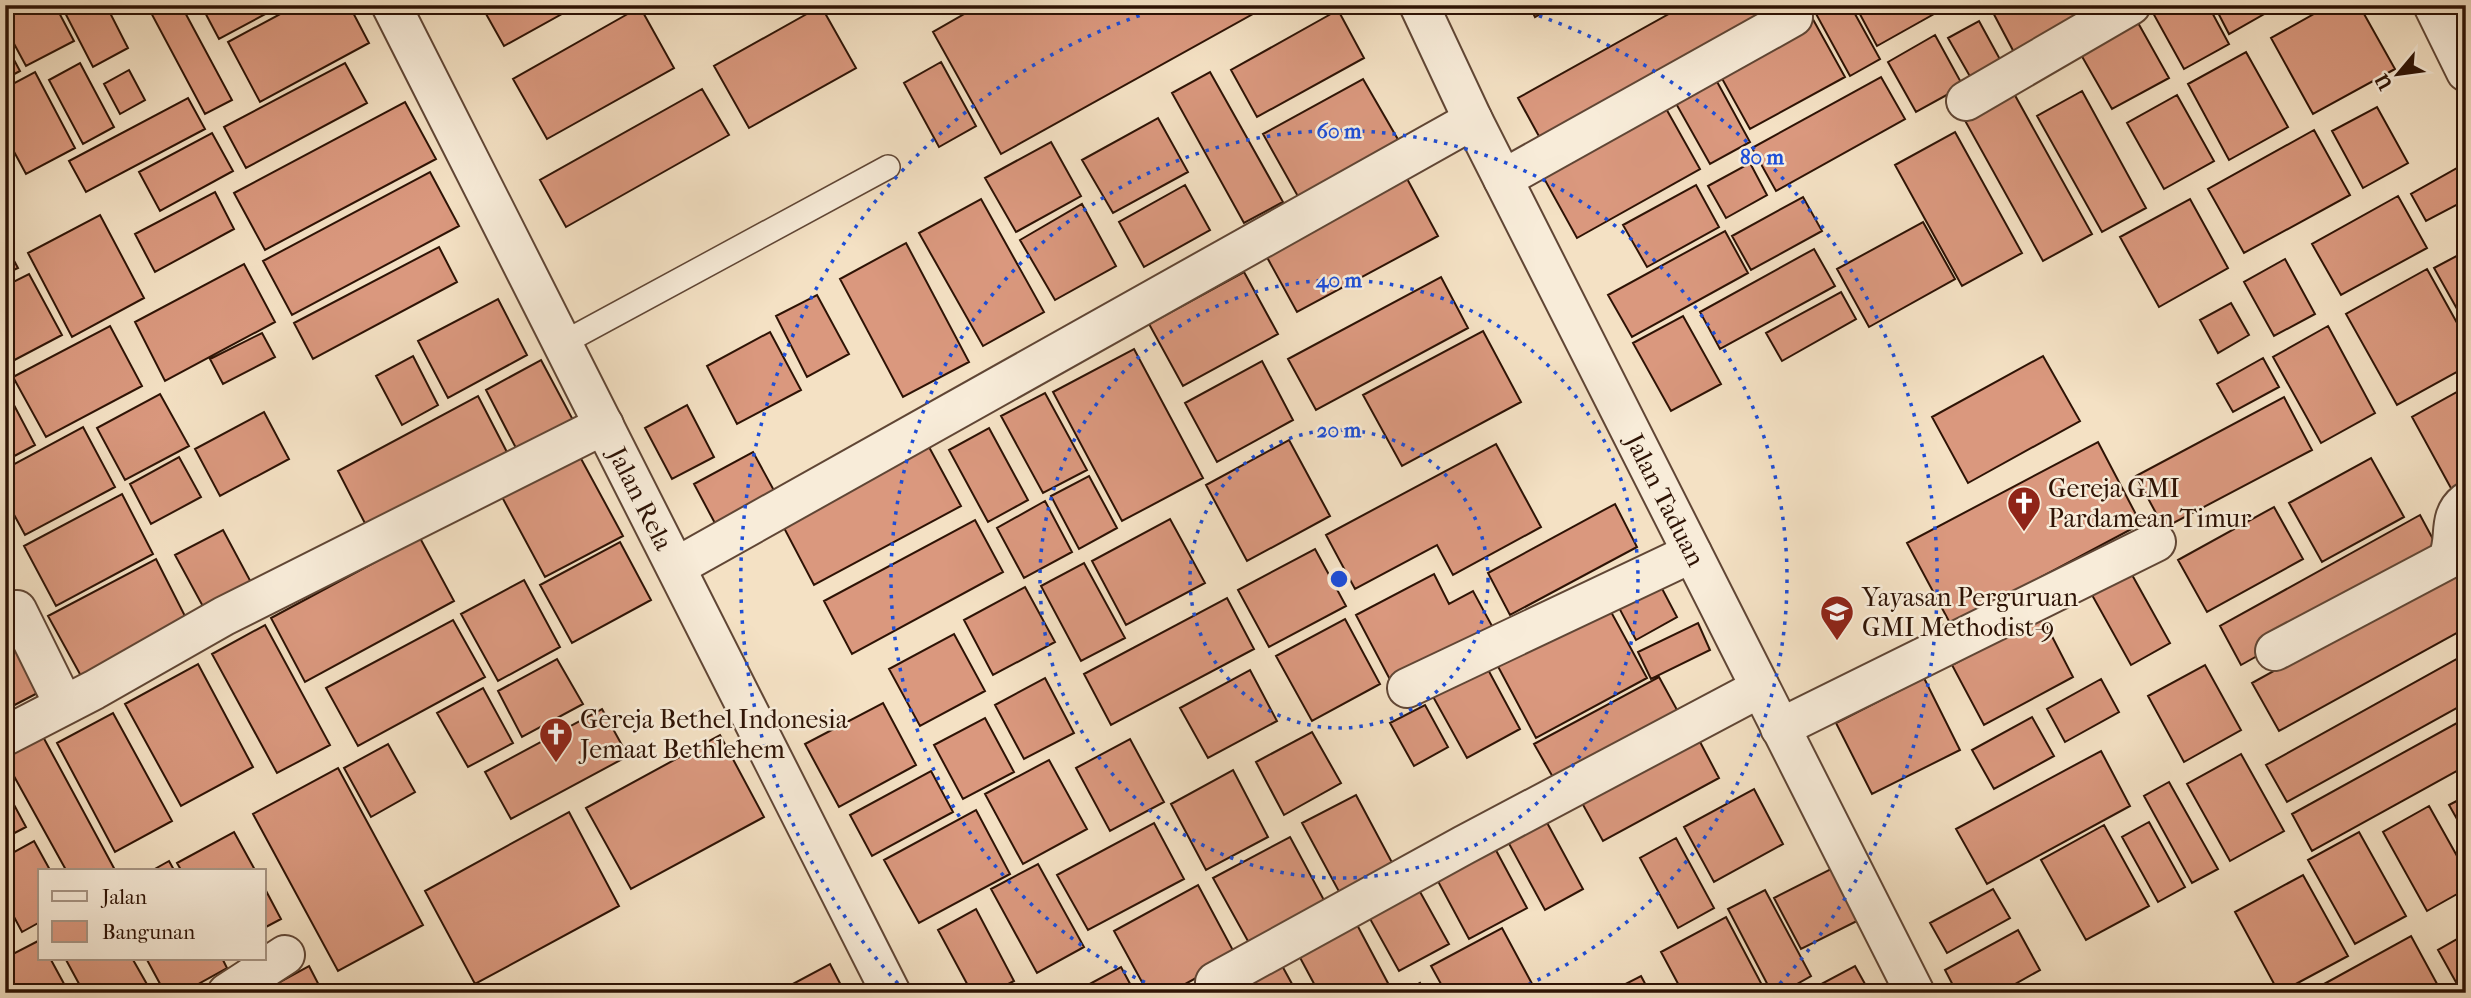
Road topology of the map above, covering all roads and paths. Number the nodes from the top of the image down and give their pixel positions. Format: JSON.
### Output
{"nodes":[{"id":1,"x":391,"y":5,"type":"edge"},
{"id":2,"x":1419,"y":5,"type":"edge"},
{"id":3,"x":2130,"y":5,"type":"edge"},
{"id":4,"x":2432,"y":5,"type":"edge"},
{"id":5,"x":1793,"y":17,"type":"dead end"},
{"id":6,"x":2466,"y":72,"type":"edge"},
{"id":7,"x":1966,"y":101,"type":"dead end"},
{"id":8,"x":1473,"y":120,"type":"junction"},
{"id":9,"x":888,"y":167,"type":"dead end"},
{"id":10,"x":1503,"y":179,"type":"junction"},
{"id":11,"x":563,"y":343,"type":"junction"},
{"id":12,"x":604,"y":425,"type":"junction"},
{"id":13,"x":2466,"y":502,"type":"edge"},
{"id":14,"x":2156,"y":542,"type":"dead end"},
{"id":15,"x":1692,"y":553,"type":"junction"},
{"id":16,"x":676,"y":567,"type":"junction"},
{"id":17,"x":17,"y":610,"type":"dead end"},
{"id":18,"x":2275,"y":651,"type":"dead end"},
{"id":19,"x":1407,"y":688,"type":"dead end"},
{"id":20,"x":1760,"y":688,"type":"junction"},
{"id":21,"x":64,"y":705,"type":"junction"},
{"id":22,"x":1780,"y":728,"type":"junction"},
{"id":23,"x":5,"y":736,"type":"edge"},
{"id":24,"x":285,"y":955,"type":"dead end"},
{"id":25,"x":1216,"y":982,"type":"dead end"},
{"id":26,"x":228,"y":993,"type":"edge"},
{"id":27,"x":891,"y":993,"type":"edge"},
{"id":28,"x":1915,"y":993,"type":"edge"}],
"edges":[{"from":1,"to":11,"type":"street","name":"Jalan Rela"},
{"from":2,"to":8,"type":"street","name":"Jalan Taduan"},
{"from":3,"to":7,"type":"street"},
{"from":4,"to":6,"type":"street"},
{"from":5,"to":10,"type":"street"},
{"from":8,"to":10,"type":"street","name":"Jalan Taduan"},
{"from":8,"to":16,"type":"street"},
{"from":9,"to":11,"type":"lane"},
{"from":10,"to":15,"type":"street","name":"Jalan Taduan"},
{"from":11,"to":12,"type":"street","name":"Jalan Rela"},
{"from":12,"to":16,"type":"street","name":"Jalan Rela"},
{"from":12,"to":21,"type":"street"},
{"from":13,"to":18,"type":"street"},
{"from":14,"to":22,"type":"street"},
{"from":15,"to":19,"type":"street"},
{"from":15,"to":20,"type":"street","name":"Jalan Taduan"},
{"from":16,"to":27,"type":"street","name":"Jalan Rela"},
{"from":17,"to":21,"type":"street"},
{"from":20,"to":22,"type":"street","name":"Jalan Taduan"},
{"from":20,"to":25,"type":"street"},
{"from":21,"to":23,"type":"street"},
{"from":22,"to":28,"type":"street","name":"Jalan Taduan"},
{"from":24,"to":26,"type":"street"}]}
